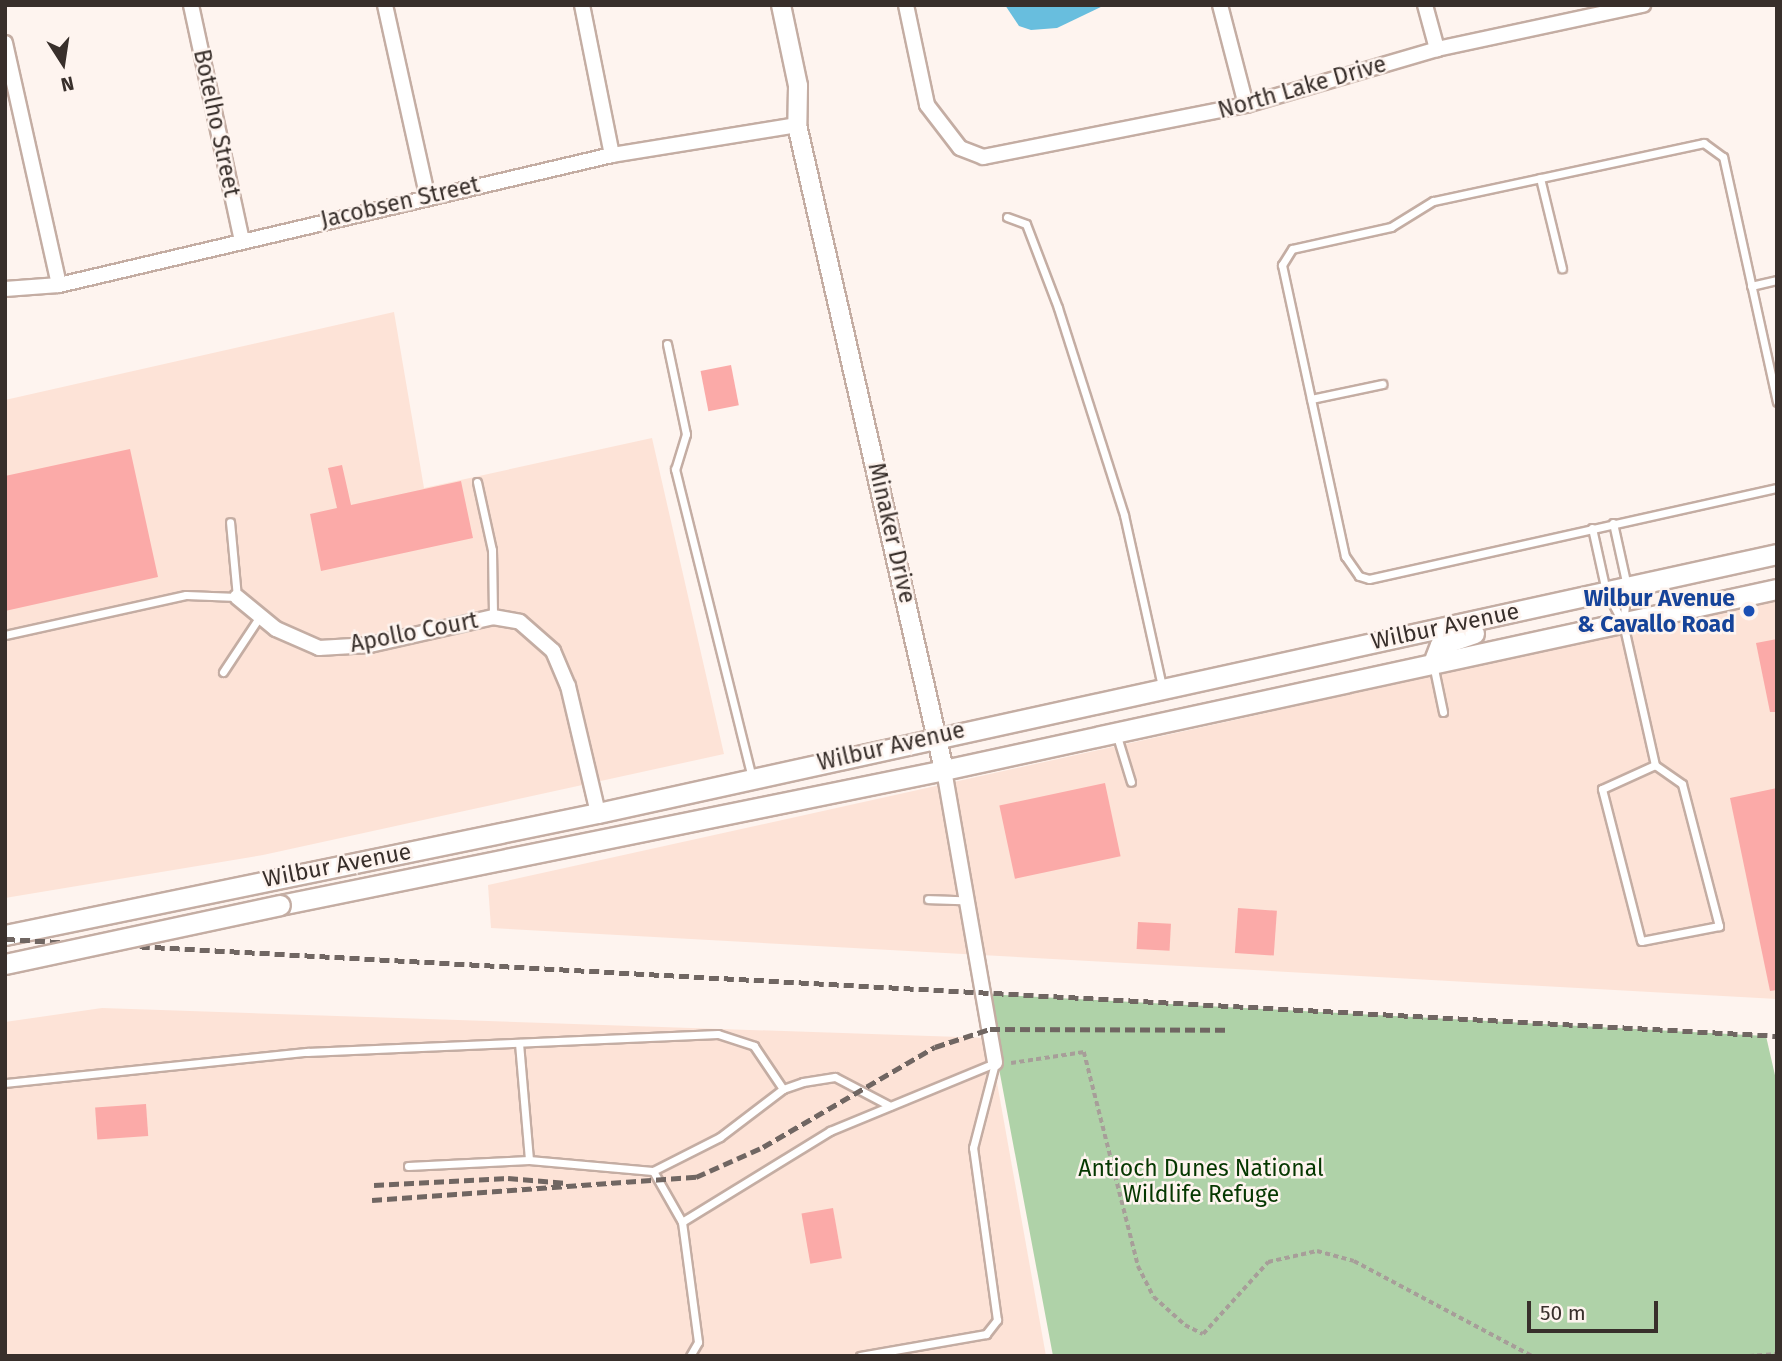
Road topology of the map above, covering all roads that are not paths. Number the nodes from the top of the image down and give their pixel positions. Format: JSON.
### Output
{"nodes":[{"id":1,"x":191,"y":5,"type":"edge"},
{"id":2,"x":385,"y":5,"type":"edge"},
{"id":3,"x":582,"y":5,"type":"edge"},
{"id":4,"x":782,"y":5,"type":"edge"},
{"id":5,"x":906,"y":5,"type":"edge"},
{"id":6,"x":1220,"y":5,"type":"edge"},
{"id":7,"x":1425,"y":5,"type":"edge"},
{"id":8,"x":1643,"y":5,"type":"edge"},
{"id":9,"x":5,"y":43,"type":"edge"},
{"id":10,"x":1437,"y":49,"type":"junction"},
{"id":11,"x":1246,"y":105,"type":"junction"},
{"id":12,"x":797,"y":125,"type":"junction"},
{"id":13,"x":612,"y":155,"type":"junction"},
{"id":14,"x":1541,"y":178,"type":"junction"},
{"id":15,"x":427,"y":194,"type":"junction"},
{"id":16,"x":1007,"y":217,"type":"dead end"},
{"id":17,"x":242,"y":240,"type":"junction"},
{"id":18,"x":1562,"y":268,"type":"dead end"},
{"id":19,"x":1777,"y":280,"type":"edge"},
{"id":20,"x":59,"y":285,"type":"junction"},
{"id":21,"x":1751,"y":286,"type":"junction"},
{"id":22,"x":5,"y":289,"type":"edge"},
{"id":23,"x":667,"y":344,"type":"dead end"},
{"id":24,"x":1382,"y":384,"type":"dead end"},
{"id":25,"x":1311,"y":399,"type":"junction"},
{"id":26,"x":1777,"y":402,"type":"edge"},
{"id":27,"x":477,"y":482,"type":"dead end"},
{"id":28,"x":1777,"y":488,"type":"edge"},
{"id":29,"x":230,"y":522,"type":"dead end"},
{"id":30,"x":1613,"y":523,"type":"junction"},
{"id":31,"x":1592,"y":528,"type":"junction"},
{"id":32,"x":1777,"y":554,"type":"edge"},
{"id":33,"x":1627,"y":586,"type":"junction"},
{"id":34,"x":1777,"y":589,"type":"edge"},
{"id":35,"x":1606,"y":591,"type":"junction"},
{"id":36,"x":237,"y":597,"type":"junction"},
{"id":37,"x":1511,"y":613,"type":"junction"},
{"id":38,"x":260,"y":616,"type":"junction"},
{"id":39,"x":493,"y":617,"type":"junction"},
{"id":40,"x":1623,"y":623,"type":"junction"},
{"id":41,"x":5,"y":635,"type":"edge"},
{"id":42,"x":1433,"y":663,"type":"junction"},
{"id":43,"x":223,"y":672,"type":"dead end"},
{"id":44,"x":1162,"y":686,"type":"junction"},
{"id":45,"x":1443,"y":712,"type":"dead end"},
{"id":46,"x":1116,"y":732,"type":"junction"},
{"id":47,"x":937,"y":735,"type":"junction"},
{"id":48,"x":1655,"y":765,"type":"junction"},
{"id":49,"x":944,"y":770,"type":"junction"},
{"id":50,"x":752,"y":778,"type":"junction"},
{"id":51,"x":1131,"y":782,"type":"dead end"},
{"id":52,"x":598,"y":813,"type":"junction"},
{"id":53,"x":604,"y":840,"type":"junction"},
{"id":54,"x":928,"y":899,"type":"dead end"},
{"id":55,"x":967,"y":900,"type":"junction"},
{"id":56,"x":5,"y":935,"type":"edge"},
{"id":57,"x":5,"y":964,"type":"edge"},
{"id":58,"x":519,"y":1043,"type":"junction"},
{"id":59,"x":995,"y":1063,"type":"junction"},
{"id":60,"x":5,"y":1083,"type":"edge"},
{"id":61,"x":783,"y":1089,"type":"junction"},
{"id":62,"x":890,"y":1107,"type":"junction"},
{"id":63,"x":529,"y":1160,"type":"junction"},
{"id":64,"x":408,"y":1166,"type":"dead end"},
{"id":65,"x":653,"y":1171,"type":"junction"},
{"id":66,"x":682,"y":1222,"type":"junction"},
{"id":67,"x":690,"y":1356,"type":"edge"},
{"id":68,"x":860,"y":1356,"type":"edge"}],
"edges":[{"from":1,"to":17,"type":"street","name":"Botelho Street"},
{"from":2,"to":15,"type":"street"},
{"from":3,"to":13,"type":"street"},
{"from":4,"to":12,"type":"street","name":"Minaker Drive"},
{"from":5,"to":11,"type":"street","name":"North Lake Drive"},
{"from":6,"to":11,"type":"street"},
{"from":7,"to":10,"type":"street"},
{"from":8,"to":10,"type":"street","name":"North Lake Drive"},
{"from":9,"to":20,"type":"street"},
{"from":10,"to":11,"type":"street","name":"North Lake Drive"},
{"from":12,"to":13,"type":"street","name":"Jacobsen Street"},
{"from":12,"to":47,"type":"street","name":"Minaker Drive"},
{"from":13,"to":15,"type":"street","name":"Jacobsen Street"},
{"from":14,"to":18,"type":"lane"},
{"from":14,"to":21,"type":"lane"},
{"from":14,"to":25,"type":"lane"},
{"from":15,"to":17,"type":"street","name":"Jacobsen Street"},
{"from":16,"to":44,"type":"lane"},
{"from":17,"to":20,"type":"street","name":"Jacobsen Street"},
{"from":19,"to":21,"type":"lane"},
{"from":20,"to":22,"type":"street","name":"Jacobsen Street"},
{"from":21,"to":26,"type":"lane"},
{"from":23,"to":50,"type":"lane"},
{"from":24,"to":25,"type":"lane"},
{"from":25,"to":31,"type":"lane"},
{"from":27,"to":39,"type":"lane"},
{"from":28,"to":30,"type":"lane"},
{"from":29,"to":36,"type":"lane"},
{"from":30,"to":31,"type":"lane"},
{"from":30,"to":33,"type":"lane"},
{"from":31,"to":35,"type":"lane"},
{"from":32,"to":33,"type":"main road","name":"Wilbur Avenue"},
{"from":33,"to":35,"type":"main road","name":"Wilbur Avenue"},
{"from":33,"to":40,"type":"lane"},
{"from":34,"to":40,"type":"main road","name":"Wilbur Avenue"},
{"from":35,"to":37,"type":"main road","name":"Wilbur Avenue"},
{"from":35,"to":40,"type":"lane"},
{"from":36,"to":38,"type":"street","name":"Apollo Court"},
{"from":36,"to":41,"type":"lane"},
{"from":37,"to":42,"type":"main road"},
{"from":37,"to":44,"type":"main road","name":"Wilbur Avenue"},
{"from":38,"to":39,"type":"street","name":"Apollo Court"},
{"from":38,"to":43,"type":"lane"},
{"from":39,"to":52,"type":"street","name":"Apollo Court"},
{"from":40,"to":42,"type":"main road","name":"Wilbur Avenue"},
{"from":40,"to":48,"type":"lane"},
{"from":42,"to":45,"type":"lane"},
{"from":42,"to":46,"type":"main road","name":"Wilbur Avenue"},
{"from":44,"to":47,"type":"main road","name":"Wilbur Avenue"},
{"from":46,"to":49,"type":"main road","name":"Wilbur Avenue"},
{"from":46,"to":51,"type":"lane"},
{"from":47,"to":49,"type":"street","name":"Minaker Drive"},
{"from":47,"to":50,"type":"main road","name":"Wilbur Avenue"},
{"from":48,"to":48,"type":"lane"},
{"from":49,"to":53,"type":"main road","name":"Wilbur Avenue"},
{"from":49,"to":55,"type":"street","name":"Minaker Drive"},
{"from":50,"to":52,"type":"main road","name":"Wilbur Avenue"},
{"from":52,"to":53,"type":"main road"},
{"from":52,"to":56,"type":"main road","name":"Wilbur Avenue"},
{"from":53,"to":57,"type":"main road","name":"Wilbur Avenue","bridge":true},
{"from":54,"to":55,"type":"lane"},
{"from":55,"to":59,"type":"street","name":"Minaker Drive"},
{"from":58,"to":60,"type":"lane"},
{"from":58,"to":61,"type":"lane"},
{"from":58,"to":63,"type":"lane"},
{"from":59,"to":62,"type":"lane"},
{"from":59,"to":68,"type":"lane"},
{"from":61,"to":62,"type":"lane"},
{"from":61,"to":65,"type":"lane"},
{"from":62,"to":66,"type":"lane"},
{"from":63,"to":64,"type":"lane"},
{"from":63,"to":65,"type":"lane"},
{"from":65,"to":66,"type":"lane"},
{"from":66,"to":67,"type":"lane"}]}
